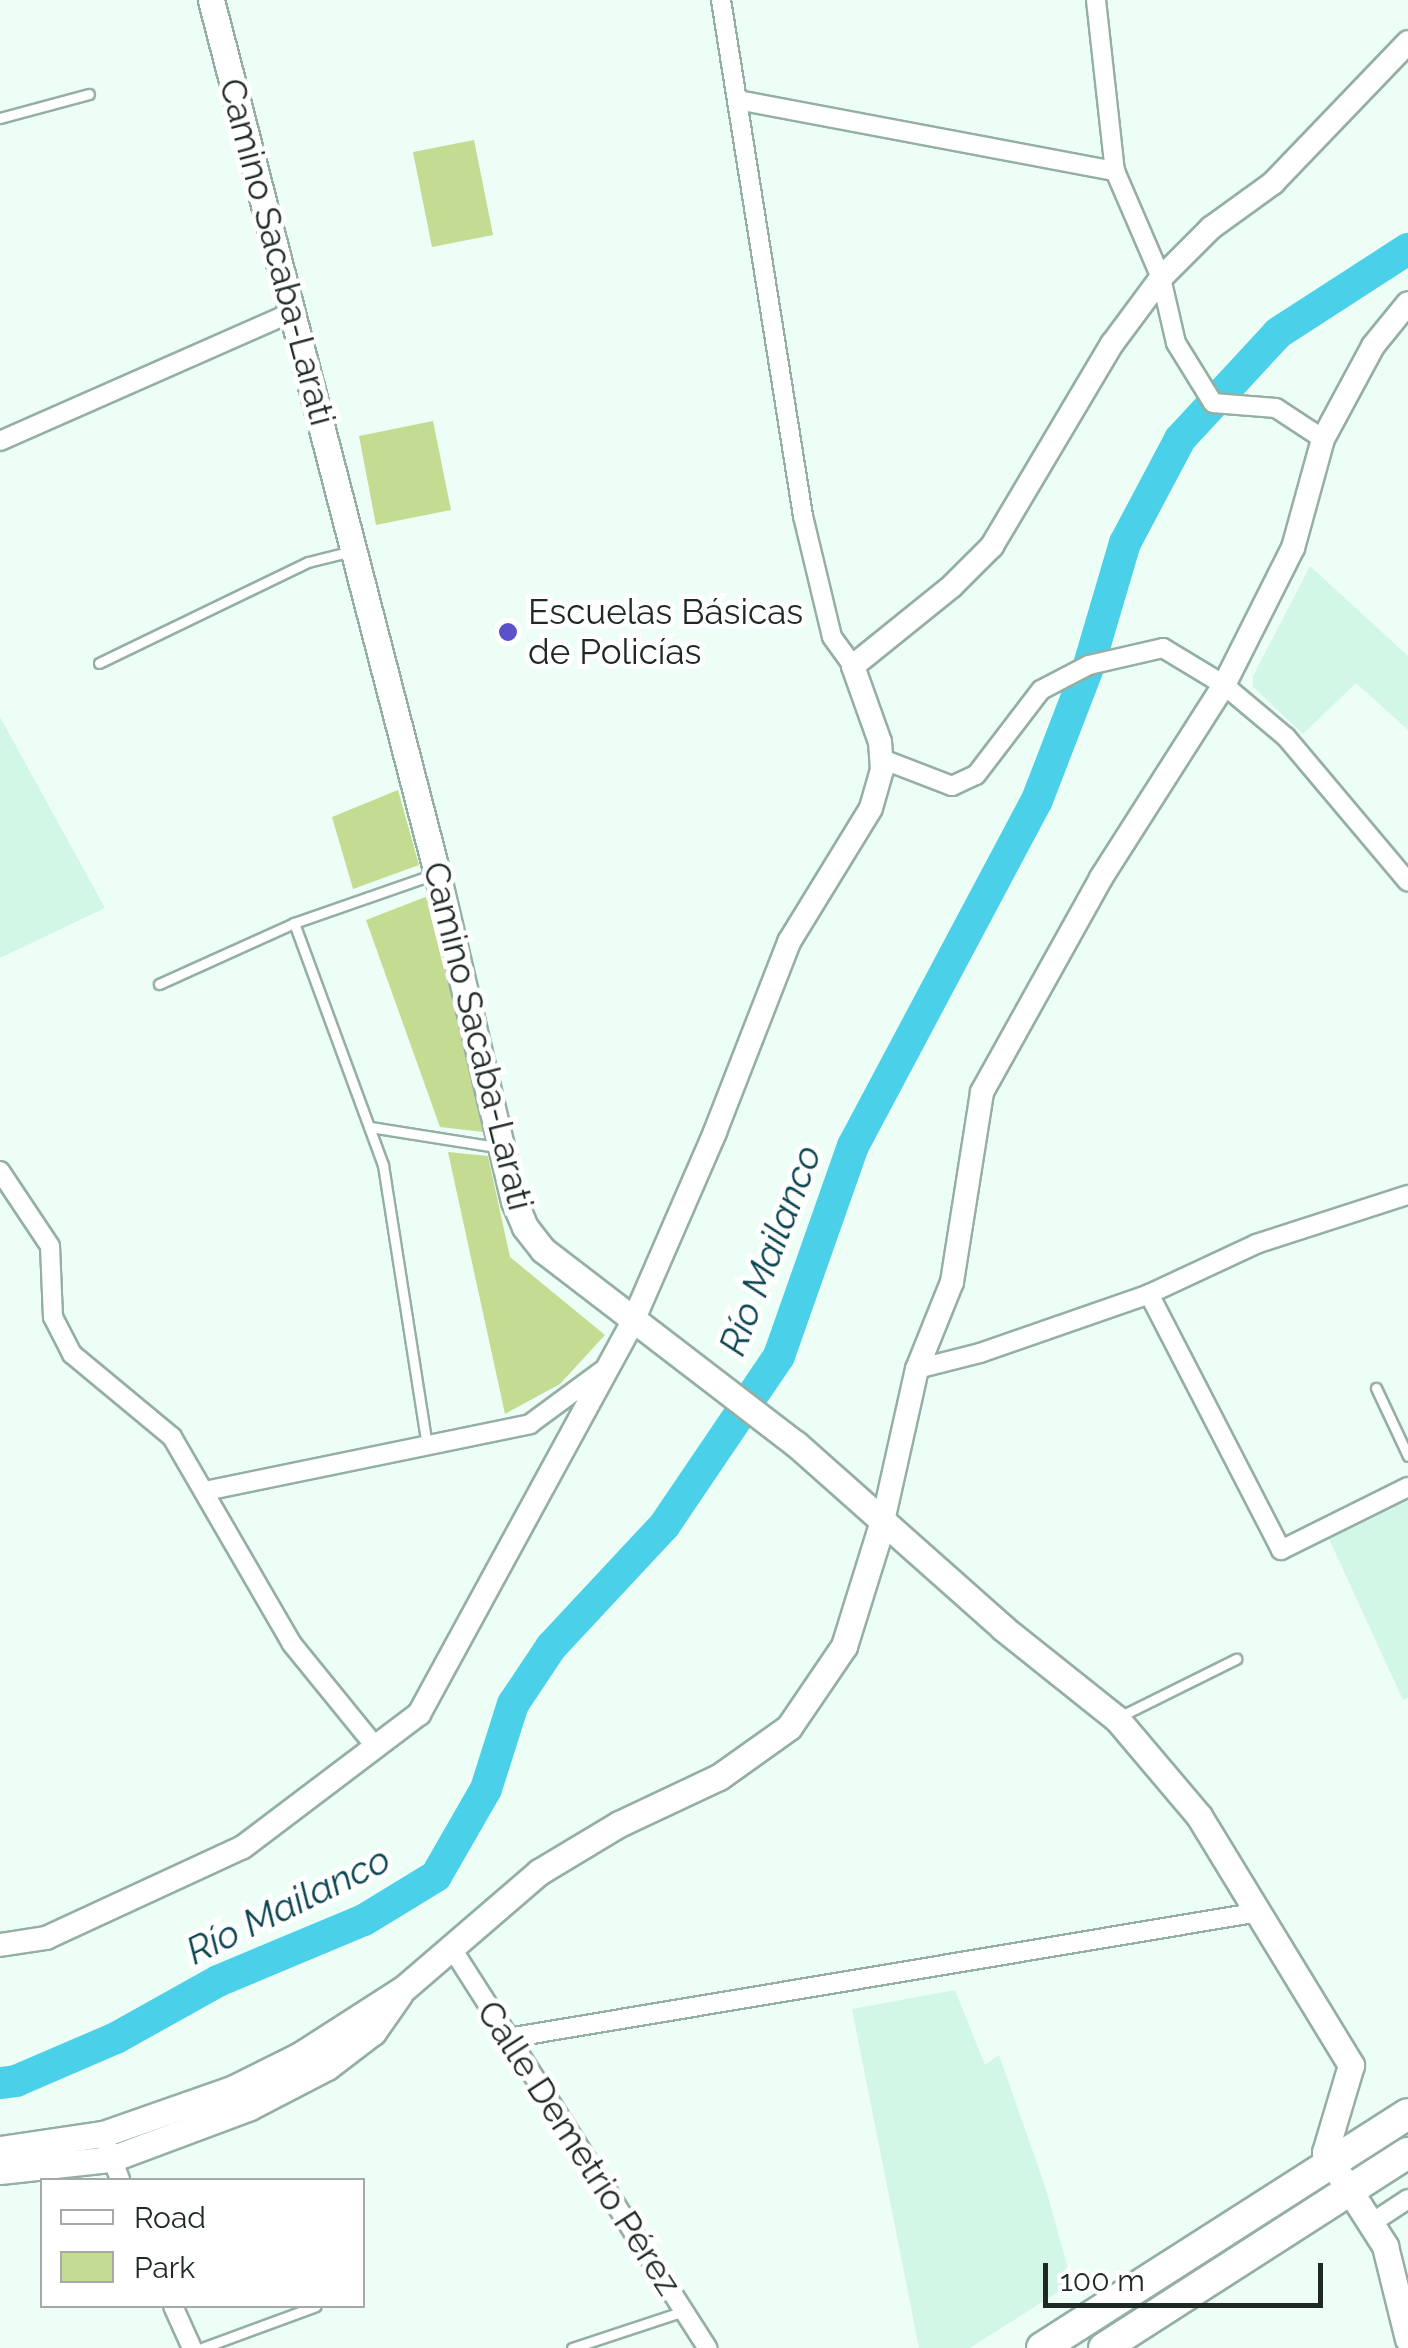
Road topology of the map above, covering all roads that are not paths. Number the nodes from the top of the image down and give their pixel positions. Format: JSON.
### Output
{"nodes":[{"id":1,"x":211,"y":0,"type":"edge"},
{"id":2,"x":722,"y":0,"type":"edge"},
{"id":3,"x":1096,"y":0,"type":"edge"},
{"id":4,"x":1408,"y":42,"type":"edge"},
{"id":5,"x":89,"y":94,"type":"dead end"},
{"id":6,"x":738,"y":100,"type":"junction"},
{"id":7,"x":0,"y":118,"type":"edge"},
{"id":8,"x":1115,"y":171,"type":"junction"},
{"id":9,"x":1161,"y":278,"type":"junction"},
{"id":10,"x":1408,"y":302,"type":"edge"},
{"id":11,"x":293,"y":312,"type":"junction"},
{"id":12,"x":1323,"y":439,"type":"junction"},
{"id":13,"x":0,"y":441,"type":"edge"},
{"id":14,"x":354,"y":550,"type":"junction"},
{"id":15,"x":99,"y":663,"type":"dead end"},
{"id":16,"x":853,"y":666,"type":"junction"},
{"id":17,"x":1224,"y":684,"type":"junction"},
{"id":18,"x":882,"y":759,"type":"junction"},
{"id":19,"x":438,"y":873,"type":"junction"},
{"id":20,"x":1408,"y":882,"type":"edge"},
{"id":21,"x":294,"y":922,"type":"junction"},
{"id":22,"x":159,"y":984,"type":"dead end"},
{"id":23,"x":370,"y":1126,"type":"junction"},
{"id":24,"x":502,"y":1148,"type":"junction"},
{"id":25,"x":0,"y":1171,"type":"edge"},
{"id":26,"x":1408,"y":1195,"type":"edge"},
{"id":27,"x":1150,"y":1294,"type":"junction"},
{"id":28,"x":633,"y":1320,"type":"junction"},
{"id":29,"x":917,"y":1369,"type":"junction"},
{"id":30,"x":602,"y":1371,"type":"junction"},
{"id":31,"x":1376,"y":1388,"type":"dead end"},
{"id":32,"x":426,"y":1446,"type":"junction"},
{"id":33,"x":1408,"y":1456,"type":"edge"},
{"id":34,"x":1408,"y":1486,"type":"edge"},
{"id":35,"x":206,"y":1490,"type":"junction"},
{"id":36,"x":883,"y":1521,"type":"junction"},
{"id":37,"x":1236,"y":1659,"type":"dead end"},
{"id":38,"x":1117,"y":1719,"type":"junction"},
{"id":39,"x":375,"y":1746,"type":"junction"},
{"id":40,"x":1259,"y":1912,"type":"junction"},
{"id":41,"x":0,"y":1944,"type":"edge"},
{"id":42,"x":450,"y":1947,"type":"junction"},
{"id":43,"x":403,"y":1989,"type":"junction"},
{"id":44,"x":508,"y":2038,"type":"junction"},
{"id":45,"x":1408,"y":2114,"type":"edge"},
{"id":46,"x":103,"y":2134,"type":"junction"},
{"id":47,"x":0,"y":2149,"type":"edge"},
{"id":48,"x":1408,"y":2153,"type":"edge"},
{"id":49,"x":1330,"y":2164,"type":"junction"},
{"id":50,"x":115,"y":2170,"type":"edge"},
{"id":51,"x":0,"y":2171,"type":"edge"},
{"id":52,"x":1348,"y":2192,"type":"junction"},
{"id":53,"x":1408,"y":2199,"type":"edge"},
{"id":54,"x":1373,"y":2222,"type":"junction"},
{"id":55,"x":175,"y":2308,"type":"edge"},
{"id":56,"x":311,"y":2308,"type":"edge"},
{"id":57,"x":684,"y":2312,"type":"junction"},
{"id":58,"x":1408,"y":2339,"type":"edge"},
{"id":59,"x":192,"y":2348,"type":"edge"},
{"id":60,"x":202,"y":2348,"type":"edge"},
{"id":61,"x":572,"y":2348,"type":"edge"},
{"id":62,"x":707,"y":2348,"type":"edge"},
{"id":63,"x":1042,"y":2348,"type":"edge"},
{"id":64,"x":1104,"y":2348,"type":"edge"}],
"edges":[{"from":1,"to":11,"type":"main road","name":"Camino Sacaba-Larati"},
{"from":2,"to":6,"type":"street"},
{"from":3,"to":8,"type":"street"},
{"from":4,"to":9,"type":"street"},
{"from":5,"to":7,"type":"lane"},
{"from":6,"to":8,"type":"street"},
{"from":6,"to":16,"type":"street"},
{"from":8,"to":9,"type":"street"},
{"from":9,"to":12,"type":"street"},
{"from":9,"to":16,"type":"street"},
{"from":10,"to":12,"type":"street"},
{"from":11,"to":13,"type":"street"},
{"from":11,"to":14,"type":"main road","name":"Camino Sacaba-Larati"},
{"from":12,"to":17,"type":"street"},
{"from":14,"to":15,"type":"lane"},
{"from":14,"to":19,"type":"main road","name":"Camino Sacaba-Larati"},
{"from":16,"to":18,"type":"street"},
{"from":17,"to":18,"type":"street"},
{"from":17,"to":20,"type":"street"},
{"from":17,"to":29,"type":"street"},
{"from":18,"to":28,"type":"street"},
{"from":19,"to":21,"type":"lane"},
{"from":19,"to":24,"type":"main road","name":"Camino Sacaba-Larati"},
{"from":21,"to":22,"type":"lane"},
{"from":21,"to":23,"type":"lane"},
{"from":23,"to":24,"type":"lane"},
{"from":23,"to":32,"type":"lane"},
{"from":24,"to":28,"type":"main road","name":"Camino Sacaba-Larati"},
{"from":25,"to":35,"type":"street"},
{"from":26,"to":27,"type":"street"},
{"from":27,"to":29,"type":"street"},
{"from":27,"to":34,"type":"street"},
{"from":28,"to":30,"type":"street"},
{"from":28,"to":36,"type":"main road","name":"Camino Sacaba-Larati"},
{"from":29,"to":36,"type":"street"},
{"from":30,"to":32,"type":"street"},
{"from":30,"to":39,"type":"street"},
{"from":31,"to":33,"type":"lane"},
{"from":32,"to":35,"type":"street"},
{"from":35,"to":39,"type":"street"},
{"from":36,"to":38,"type":"main road","name":"Camino Sacaba-Larati"},
{"from":36,"to":42,"type":"main road"},
{"from":37,"to":38,"type":"lane"},
{"from":38,"to":40,"type":"main road","name":"Camino Sacaba-Larati"},
{"from":39,"to":41,"type":"street"},
{"from":40,"to":44,"type":"street"},
{"from":40,"to":49,"type":"main road","name":"Camino Sacaba-Larati"},
{"from":42,"to":43,"type":"main road"},
{"from":42,"to":44,"type":"street","name":"Calle Demetrio Pérez"},
{"from":43,"to":46,"type":"main road"},
{"from":43,"to":50,"type":"main road"},
{"from":44,"to":57,"type":"street","name":"Calle Demetrio Pérez"},
{"from":45,"to":49,"type":"highway"},
{"from":46,"to":47,"type":"main road"},
{"from":46,"to":50,"type":"street"},
{"from":48,"to":52,"type":"highway"},
{"from":49,"to":52,"type":"main road"},
{"from":49,"to":63,"type":"highway"},
{"from":50,"to":51,"type":"main road"},
{"from":52,"to":54,"type":"main road"},
{"from":52,"to":64,"type":"highway"},
{"from":53,"to":54,"type":"street"},
{"from":54,"to":58,"type":"main road"},
{"from":55,"to":59,"type":"street"},
{"from":56,"to":60,"type":"lane"},
{"from":57,"to":61,"type":"lane"},
{"from":57,"to":62,"type":"street","name":"Calle Demetrio Pérez"}]}
